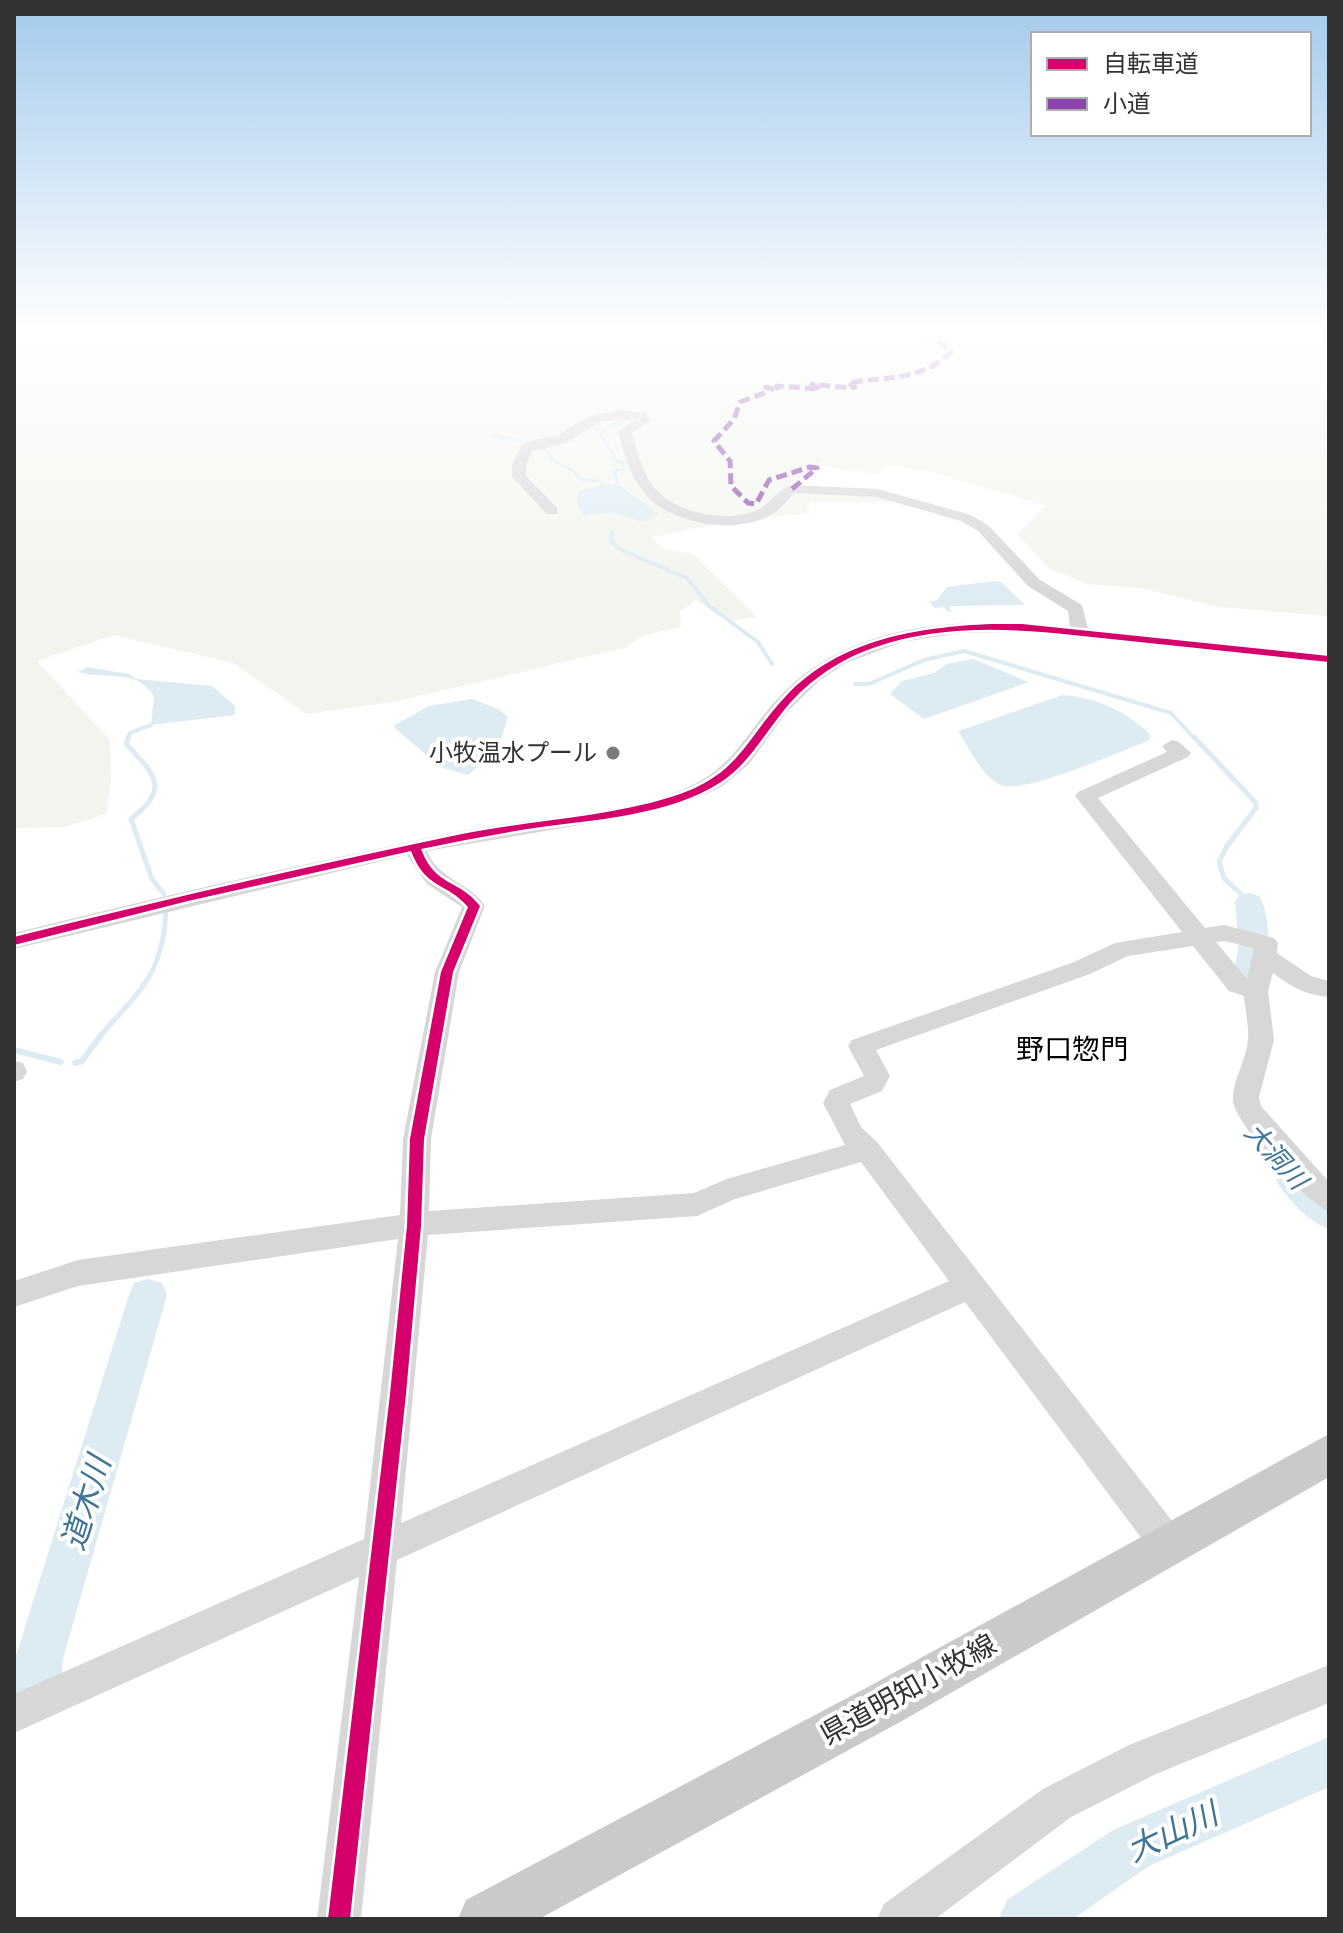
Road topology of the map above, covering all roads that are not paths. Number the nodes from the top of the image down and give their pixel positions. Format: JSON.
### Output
{"nodes":[{"id":1,"x":587,"y":424,"type":"edge"},
{"id":2,"x":638,"y":424,"type":"edge"},
{"id":3,"x":552,"y":511,"type":"dead end"},
{"id":4,"x":1080,"y":633,"type":"junction"},
{"id":5,"x":1329,"y":659,"type":"edge"},
{"id":6,"x":1172,"y":746,"type":"dead end"},
{"id":7,"x":415,"y":847,"type":"junction"},
{"id":8,"x":1201,"y":937,"type":"junction"},
{"id":9,"x":14,"y":941,"type":"edge"},
{"id":10,"x":1257,"y":945,"type":"junction"},
{"id":11,"x":1329,"y":989,"type":"edge"},
{"id":12,"x":1256,"y":991,"type":"junction"},
{"id":13,"x":867,"y":1150,"type":"junction"},
{"id":14,"x":1329,"y":1200,"type":"edge"},
{"id":15,"x":414,"y":1226,"type":"junction"},
{"id":16,"x":971,"y":1285,"type":"junction"},
{"id":17,"x":14,"y":1294,"type":"edge"},
{"id":18,"x":1329,"y":1454,"type":"edge"},
{"id":19,"x":1167,"y":1543,"type":"junction"},
{"id":20,"x":380,"y":1550,"type":"junction"},
{"id":21,"x":1329,"y":1684,"type":"edge"},
{"id":22,"x":14,"y":1714,"type":"edge"},
{"id":23,"x":339,"y":1919,"type":"edge"},
{"id":24,"x":485,"y":1919,"type":"edge"},
{"id":25,"x":899,"y":1919,"type":"edge"}],
"edges":[{"from":1,"to":3,"type":"street"},
{"from":2,"to":4,"type":"street"},
{"from":4,"to":5,"type":"street"},
{"from":4,"to":7,"type":"street"},
{"from":6,"to":8,"type":"street"},
{"from":7,"to":9,"type":"street"},
{"from":7,"to":15,"type":"street"},
{"from":8,"to":10,"type":"street"},
{"from":8,"to":12,"type":"street"},
{"from":8,"to":13,"type":"street"},
{"from":10,"to":11,"type":"street"},
{"from":10,"to":12,"type":"street"},
{"from":12,"to":14,"type":"street"},
{"from":13,"to":15,"type":"street"},
{"from":13,"to":16,"type":"street"},
{"from":15,"to":17,"type":"street"},
{"from":15,"to":20,"type":"street"},
{"from":16,"to":19,"type":"street"},
{"from":16,"to":20,"type":"street"},
{"from":18,"to":19,"type":"main road","name":"県道明知小牧線"},
{"from":19,"to":24,"type":"main road","name":"県道明知小牧線"},
{"from":20,"to":22,"type":"street"},
{"from":20,"to":23,"type":"street"},
{"from":21,"to":25,"type":"street"}]}
